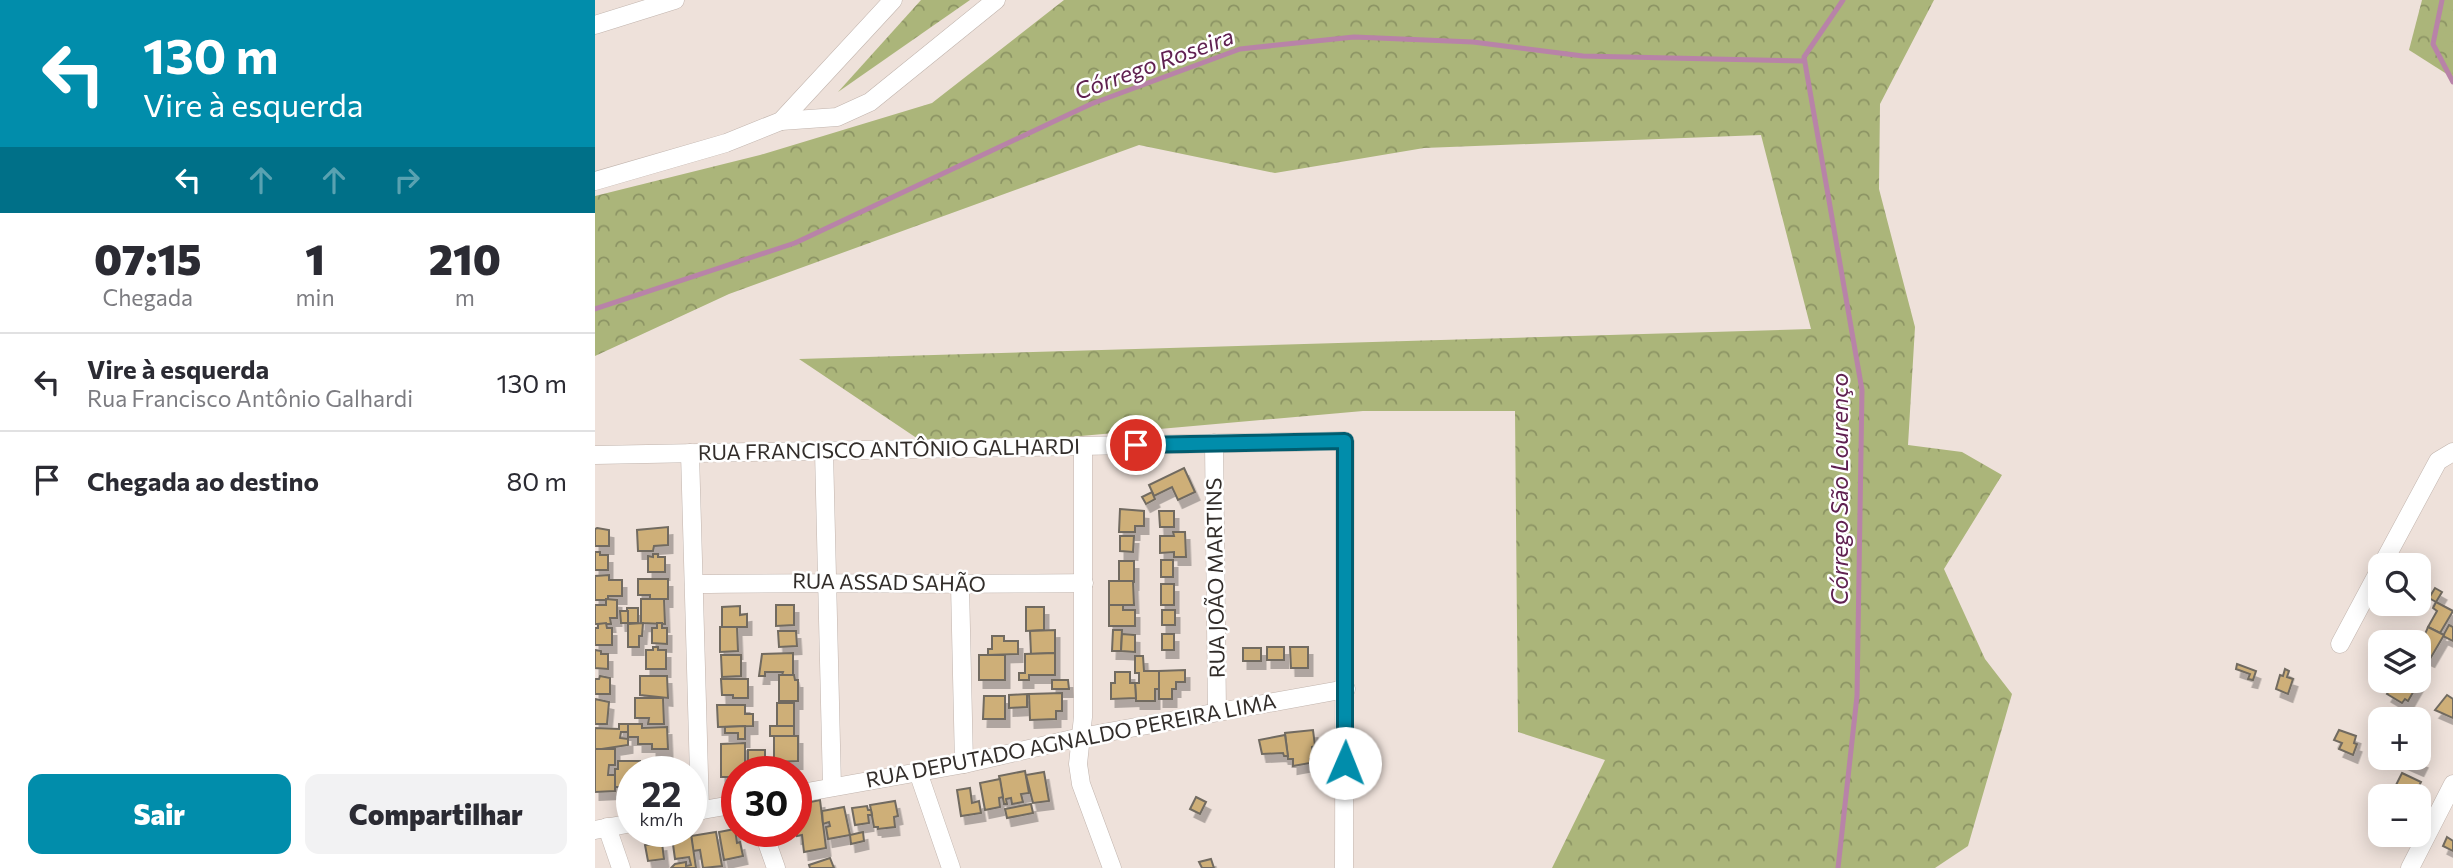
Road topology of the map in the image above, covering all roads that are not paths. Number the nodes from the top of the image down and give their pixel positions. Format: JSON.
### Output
{"nodes":[{"id":1,"x":675,"y":0,"type":"edge"},
{"id":2,"x":996,"y":0,"type":"edge"},
{"id":3,"x":887,"y":2,"type":"edge"},
{"id":4,"x":595,"y":24,"type":"edge"},
{"id":5,"x":781,"y":121,"type":"junction"},
{"id":6,"x":595,"y":181,"type":"edge"},
{"id":7,"x":1214,"y":443,"type":"junction"},
{"id":8,"x":1083,"y":446,"type":"junction"},
{"id":9,"x":824,"y":451,"type":"junction"},
{"id":10,"x":2453,"y":452,"type":"edge"},
{"id":11,"x":690,"y":453,"type":"junction"},
{"id":12,"x":595,"y":455,"type":"edge"},
{"id":13,"x":2389,"y":553,"type":"edge"},
{"id":14,"x":827,"y":582,"type":"junction"},
{"id":15,"x":1084,"y":583,"type":"junction"},
{"id":16,"x":694,"y":584,"type":"junction"},
{"id":17,"x":960,"y":585,"type":"junction"},
{"id":18,"x":2368,"y":591,"type":"edge"},
{"id":19,"x":2340,"y":644,"type":"dead end"},
{"id":20,"x":1346,"y":689,"type":"junction"},
{"id":21,"x":1217,"y":712,"type":"junction"},
{"id":22,"x":1081,"y":737,"type":"junction"},
{"id":23,"x":695,"y":756,"type":"edge"},
{"id":24,"x":964,"y":764,"type":"junction"},
{"id":25,"x":918,"y":772,"type":"junction"},
{"id":26,"x":2453,"y":784,"type":"edge"},
{"id":27,"x":832,"y":787,"type":"junction"},
{"id":28,"x":812,"y":791,"type":"edge"},
{"id":29,"x":601,"y":828,"type":"edge"},
{"id":30,"x":769,"y":847,"type":"edge"},
{"id":31,"x":621,"y":868,"type":"edge"},
{"id":32,"x":776,"y":868,"type":"edge"},
{"id":33,"x":951,"y":868,"type":"edge"},
{"id":34,"x":1112,"y":868,"type":"edge"},
{"id":35,"x":1343,"y":868,"type":"edge"},
{"id":36,"x":2410,"y":868,"type":"edge"}],
"edges":[{"from":1,"to":4,"type":"street"},
{"from":2,"to":5,"type":"street"},
{"from":3,"to":5,"type":"street"},
{"from":5,"to":6,"type":"street"},
{"from":7,"to":8,"type":"street","name":"RUA FRANCISCO ANTÔNIO GALHARDI"},
{"from":7,"to":20,"type":"street","name":"RUA FRANCISCO ANTÔNIO GALHARDI"},
{"from":7,"to":21,"type":"street","name":"RUA JOÃO MARTINS"},
{"from":8,"to":9,"type":"street","name":"RUA FRANCISCO ANTÔNIO GALHARDI"},
{"from":8,"to":15,"type":"street"},
{"from":9,"to":11,"type":"street","name":"RUA FRANCISCO ANTÔNIO GALHARDI"},
{"from":9,"to":14,"type":"street"},
{"from":10,"to":13,"type":"street"},
{"from":11,"to":12,"type":"street","name":"RUA FRANCISCO ANTÔNIO GALHARDI"},
{"from":11,"to":16,"type":"street"},
{"from":14,"to":16,"type":"street","name":"RUA ASSAD SAHÃO"},
{"from":14,"to":17,"type":"street","name":"RUA ASSAD SAHÃO"},
{"from":14,"to":27,"type":"street"},
{"from":15,"to":17,"type":"street","name":"RUA ASSAD SAHÃO"},
{"from":15,"to":22,"type":"street"},
{"from":16,"to":23,"type":"street"},
{"from":17,"to":24,"type":"street"},
{"from":18,"to":19,"type":"street"},
{"from":20,"to":21,"type":"street","name":"RUA DEPUTADO AGNALDO PEREIRA LIMA"},
{"from":20,"to":35,"type":"street","name":"RUA FRANCISCO ANTÔNIO GALHARDI"},
{"from":21,"to":22,"type":"street","name":"RUA DEPUTADO AGNALDO PEREIRA LIMA"},
{"from":22,"to":24,"type":"street","name":"RUA DEPUTADO AGNALDO PEREIRA LIMA"},
{"from":22,"to":34,"type":"street"},
{"from":24,"to":25,"type":"street","name":"RUA DEPUTADO AGNALDO PEREIRA LIMA"},
{"from":25,"to":27,"type":"street","name":"RUA DEPUTADO AGNALDO PEREIRA LIMA"},
{"from":25,"to":33,"type":"street"},
{"from":26,"to":36,"type":"street"},
{"from":27,"to":28,"type":"street","name":"RUA DEPUTADO AGNALDO PEREIRA LIMA"},
{"from":29,"to":31,"type":"street"},
{"from":30,"to":32,"type":"street"}]}
